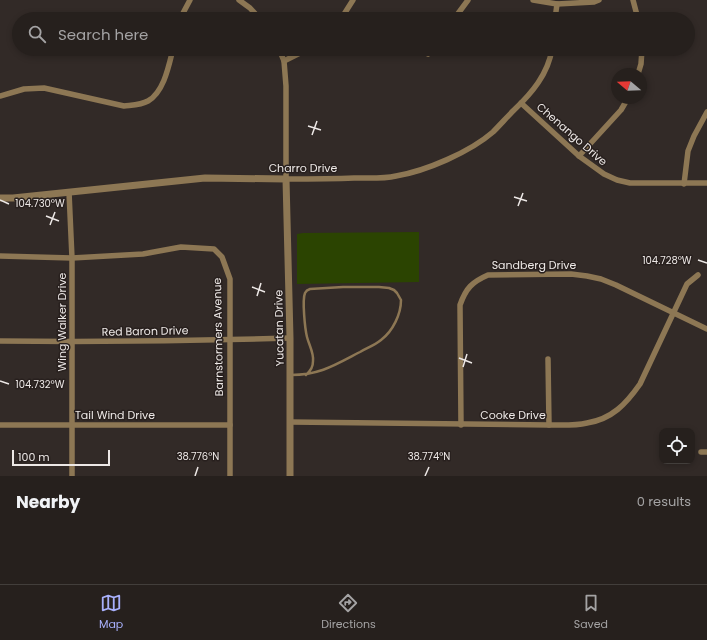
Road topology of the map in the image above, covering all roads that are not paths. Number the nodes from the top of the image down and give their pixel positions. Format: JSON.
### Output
{"nodes":[{"id":1,"x":190,"y":0,"type":"edge"},
{"id":2,"x":239,"y":0,"type":"edge"},
{"id":3,"x":353,"y":0,"type":"edge"},
{"id":4,"x":468,"y":0,"type":"edge"},
{"id":5,"x":533,"y":0,"type":"edge"},
{"id":6,"x":599,"y":0,"type":"edge"},
{"id":7,"x":633,"y":0,"type":"edge"},
{"id":8,"x":557,"y":4,"type":"junction"},
{"id":9,"x":184,"y":12,"type":"edge"},
{"id":10,"x":254,"y":12,"type":"edge"},
{"id":11,"x":345,"y":12,"type":"edge"},
{"id":12,"x":459,"y":12,"type":"edge"},
{"id":13,"x":556,"y":12,"type":"edge"},
{"id":14,"x":636,"y":12,"type":"edge"},
{"id":15,"x":172,"y":56,"type":"edge"},
{"id":16,"x":282,"y":56,"type":"edge"},
{"id":17,"x":294,"y":56,"type":"edge"},
{"id":18,"x":551,"y":56,"type":"edge"},
{"id":19,"x":642,"y":56,"type":"edge"},
{"id":20,"x":284,"y":61,"type":"junction"},
{"id":21,"x":640,"y":68,"type":"edge"},
{"id":22,"x":0,"y":96,"type":"edge"},
{"id":23,"x":521,"y":103,"type":"junction"},
{"id":24,"x":624,"y":104,"type":"edge"},
{"id":25,"x":707,"y":112,"type":"edge"},
{"id":26,"x":578,"y":156,"type":"junction"},
{"id":27,"x":286,"y":179,"type":"junction"},
{"id":28,"x":707,"y":183,"type":"edge"},
{"id":29,"x":684,"y":184,"type":"junction"},
{"id":30,"x":69,"y":192,"type":"junction"},
{"id":31,"x":0,"y":198,"type":"edge"},
{"id":32,"x":0,"y":256,"type":"edge"},
{"id":33,"x":72,"y":258,"type":"junction"},
{"id":34,"x":698,"y":275,"type":"dead end"},
{"id":35,"x":674,"y":312,"type":"junction"},
{"id":36,"x":707,"y":329,"type":"edge"},
{"id":37,"x":290,"y":338,"type":"junction"},
{"id":38,"x":230,"y":340,"type":"junction"},
{"id":39,"x":0,"y":341,"type":"edge"},
{"id":40,"x":72,"y":342,"type":"junction"},
{"id":41,"x":548,"y":359,"type":"dead end"},
{"id":42,"x":290,"y":375,"type":"junction"},
{"id":43,"x":306,"y":375,"type":"junction"},
{"id":44,"x":290,"y":422,"type":"junction"},
{"id":45,"x":230,"y":424,"type":"junction"},
{"id":46,"x":0,"y":425,"type":"edge"},
{"id":47,"x":461,"y":425,"type":"junction"},
{"id":48,"x":549,"y":425,"type":"junction"},
{"id":49,"x":72,"y":426,"type":"junction"},
{"id":50,"x":72,"y":476,"type":"edge"},
{"id":51,"x":230,"y":476,"type":"edge"},
{"id":52,"x":290,"y":476,"type":"edge"}],
"edges":[{"from":1,"to":9,"type":"street"},
{"from":2,"to":10,"type":"street"},
{"from":3,"to":11,"type":"street"},
{"from":4,"to":12,"type":"street"},
{"from":5,"to":8,"type":"street"},
{"from":6,"to":8,"type":"street"},
{"from":7,"to":14,"type":"street"},
{"from":8,"to":13,"type":"street"},
{"from":15,"to":22,"type":"street"},
{"from":16,"to":20,"type":"street"},
{"from":17,"to":20,"type":"street"},
{"from":18,"to":23,"type":"street","name":"Charro Drive"},
{"from":19,"to":21,"type":"street"},
{"from":20,"to":27,"type":"street"},
{"from":23,"to":26,"type":"street","name":"Chenango Drive"},
{"from":23,"to":27,"type":"street","name":"Charro Drive"},
{"from":24,"to":26,"type":"street"},
{"from":25,"to":29,"type":"street"},
{"from":26,"to":29,"type":"street","name":"Chenango Drive"},
{"from":27,"to":30,"type":"street","name":"Charro Drive"},
{"from":27,"to":37,"type":"street","name":"Yucatan Drive"},
{"from":28,"to":29,"type":"street","name":"Chenango Drive"},
{"from":30,"to":31,"type":"street","name":"Charro Drive"},
{"from":30,"to":33,"type":"street","name":"Wing Walker Drive"},
{"from":32,"to":33,"type":"street","name":"Barnstormers Avenue"},
{"from":33,"to":38,"type":"street","name":"Barnstormers Avenue"},
{"from":33,"to":40,"type":"street","name":"Wing Walker Drive"},
{"from":34,"to":35,"type":"street","name":"Cooke Drive"},
{"from":35,"to":36,"type":"street","name":"Sandberg Drive"},
{"from":35,"to":47,"type":"street","name":"Sandberg Drive"},
{"from":35,"to":48,"type":"street","name":"Cooke Drive"},
{"from":37,"to":38,"type":"street","name":"Red Baron Drive"},
{"from":37,"to":42,"type":"street","name":"Yucatan Drive"},
{"from":38,"to":40,"type":"street","name":"Red Baron Drive"},
{"from":38,"to":45,"type":"street","name":"Barnstormers Avenue"},
{"from":39,"to":40,"type":"street","name":"Red Baron Drive"},
{"from":40,"to":49,"type":"street","name":"Wing Walker Drive"},
{"from":41,"to":48,"type":"street"},
{"from":42,"to":43,"type":"lane"},
{"from":42,"to":44,"type":"street","name":"Yucatan Drive"},
{"from":43,"to":43,"type":"lane"},
{"from":44,"to":47,"type":"street","name":"Cooke Drive"},
{"from":44,"to":52,"type":"street","name":"Yucatan Drive"},
{"from":45,"to":49,"type":"street","name":"Tail Wind Drive"},
{"from":45,"to":51,"type":"street","name":"Barnstormers Avenue"},
{"from":46,"to":49,"type":"street","name":"Tail Wind Drive"},
{"from":47,"to":48,"type":"street","name":"Cooke Drive"},
{"from":49,"to":50,"type":"street","name":"Wing Walker Drive"}]}
